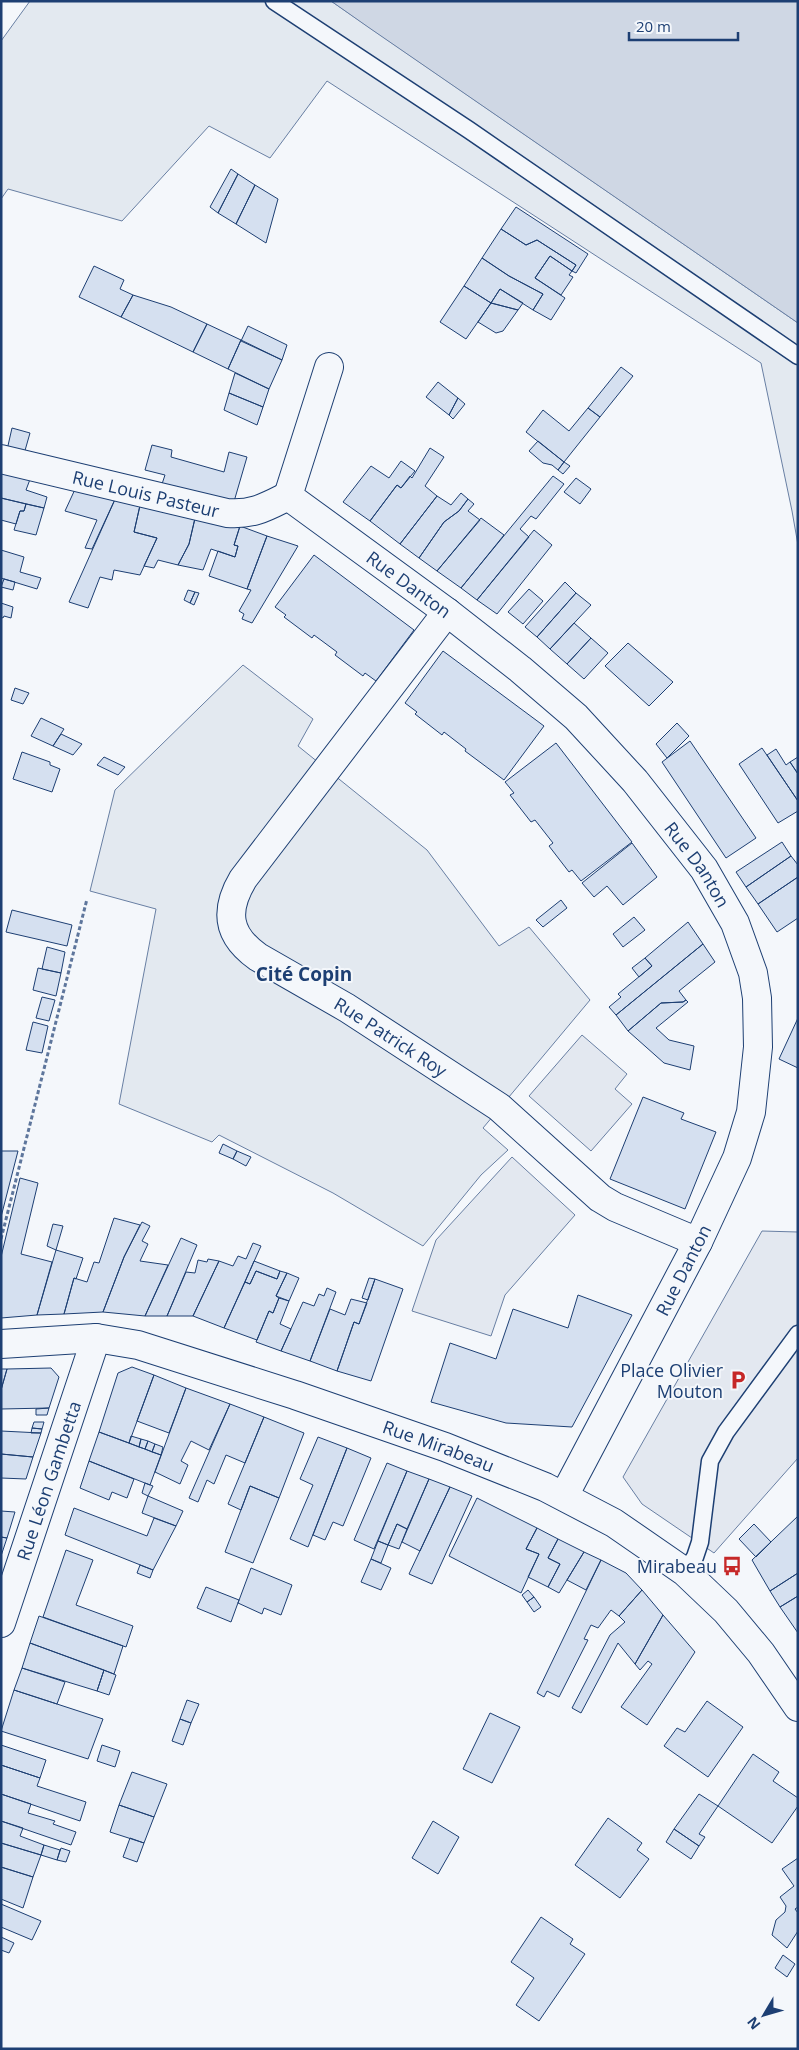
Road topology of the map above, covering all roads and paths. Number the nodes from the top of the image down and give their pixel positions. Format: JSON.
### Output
{"nodes":[{"id":1,"x":274,"y":1,"type":"edge"},
{"id":2,"x":798,"y":356,"type":"edge"},
{"id":3,"x":329,"y":367,"type":"dead end"},
{"id":4,"x":1,"y":459,"type":"edge"},
{"id":5,"x":288,"y":496,"type":"junction"},
{"id":6,"x":447,"y":612,"type":"junction"},
{"id":7,"x":87,"y":898,"type":"dead end"},
{"id":8,"x":1,"y":1238,"type":"edge"},
{"id":9,"x":698,"y":1242,"type":"junction"},
{"id":10,"x":798,"y":1334,"type":"edge"},
{"id":11,"x":96,"y":1338,"type":"junction"},
{"id":12,"x":1,"y":1344,"type":"edge"},
{"id":13,"x":564,"y":1496,"type":"junction"},
{"id":14,"x":685,"y":1572,"type":"junction"},
{"id":15,"x":1,"y":1623,"type":"edge"},
{"id":16,"x":798,"y":1706,"type":"edge"}],
"edges":[{"from":1,"to":2,"type":"lane"},
{"from":3,"to":5,"type":"street"},
{"from":4,"to":5,"type":"street","name":"Rue Louis Pasteur"},
{"from":5,"to":6,"type":"street","name":"Rue Danton"},
{"from":6,"to":9,"type":"street","name":"Rue Danton"},
{"from":6,"to":9,"type":"street","name":"Rue Patrick Roy"},
{"from":7,"to":8,"type":"path"},
{"from":9,"to":13,"type":"street","name":"Rue Danton"},
{"from":10,"to":14,"type":"lane"},
{"from":11,"to":12,"type":"street","name":"Rue Mirabeau"},
{"from":11,"to":13,"type":"street","name":"Rue Mirabeau"},
{"from":11,"to":15,"type":"street","name":"Rue Léon Gambetta"},
{"from":13,"to":14,"type":"street","name":"Rue Mirabeau"},
{"from":14,"to":16,"type":"street","name":"Rue Mirabeau"}]}
